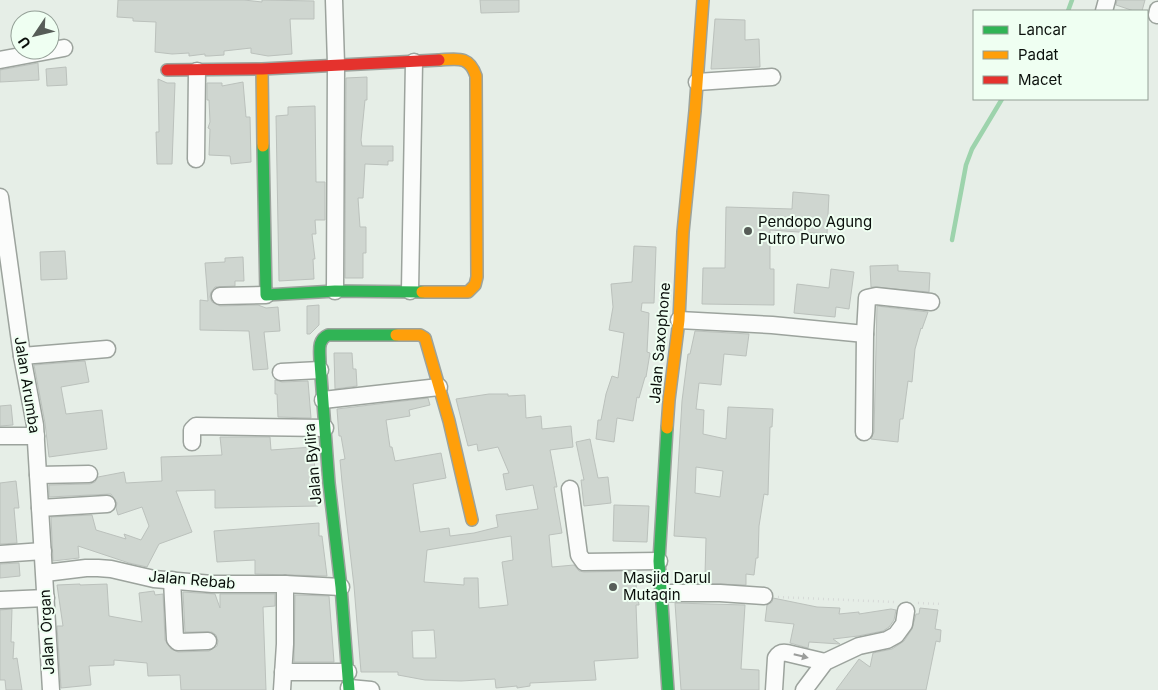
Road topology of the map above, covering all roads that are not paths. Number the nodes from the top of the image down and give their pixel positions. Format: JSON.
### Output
{"nodes":[{"id":1,"x":334,"y":0,"type":"edge"},
{"id":2,"x":703,"y":0,"type":"edge"},
{"id":3,"x":64,"y":48,"type":"dead end"},
{"id":4,"x":0,"y":60,"type":"edge"},
{"id":5,"x":414,"y":62,"type":"junction"},
{"id":6,"x":336,"y":64,"type":"junction"},
{"id":7,"x":262,"y":69,"type":"junction"},
{"id":8,"x":167,"y":70,"type":"dead end"},
{"id":9,"x":197,"y":71,"type":"junction"},
{"id":10,"x":772,"y":77,"type":"dead end"},
{"id":11,"x":697,"y":82,"type":"junction"},
{"id":12,"x":196,"y":159,"type":"dead end"},
{"id":13,"x":0,"y":196,"type":"edge"},
{"id":14,"x":335,"y":291,"type":"junction"},
{"id":15,"x":410,"y":291,"type":"junction"},
{"id":16,"x":266,"y":295,"type":"junction"},
{"id":17,"x":220,"y":296,"type":"dead end"},
{"id":18,"x":931,"y":302,"type":"dead end"},
{"id":19,"x":679,"y":320,"type":"junction"},
{"id":20,"x":865,"y":334,"type":"junction"},
{"id":21,"x":107,"y":349,"type":"dead end"},
{"id":22,"x":22,"y":356,"type":"junction"},
{"id":23,"x":320,"y":370,"type":"junction"},
{"id":24,"x":281,"y":372,"type":"dead end"},
{"id":25,"x":439,"y":387,"type":"junction"},
{"id":26,"x":323,"y":400,"type":"junction"},
{"id":27,"x":325,"y":428,"type":"junction"},
{"id":28,"x":864,"y":432,"type":"dead end"},
{"id":29,"x":0,"y":436,"type":"edge"},
{"id":30,"x":36,"y":436,"type":"junction"},
{"id":31,"x":192,"y":442,"type":"dead end"},
{"id":32,"x":89,"y":474,"type":"dead end"},
{"id":33,"x":38,"y":476,"type":"junction"},
{"id":34,"x":570,"y":489,"type":"dead end"},
{"id":35,"x":107,"y":504,"type":"dead end"},
{"id":36,"x":40,"y":508,"type":"junction"},
{"id":37,"x":472,"y":520,"type":"dead end"},
{"id":38,"x":43,"y":551,"type":"junction"},
{"id":39,"x":0,"y":554,"type":"edge"},
{"id":40,"x":659,"y":561,"type":"junction"},
{"id":41,"x":45,"y":574,"type":"junction"},
{"id":42,"x":172,"y":580,"type":"junction"},
{"id":43,"x":285,"y":584,"type":"junction"},
{"id":44,"x":341,"y":587,"type":"junction"},
{"id":45,"x":662,"y":594,"type":"junction"},
{"id":46,"x":764,"y":596,"type":"road end"},
{"id":47,"x":46,"y":598,"type":"junction"},
{"id":48,"x":0,"y":600,"type":"edge"},
{"id":49,"x":907,"y":605,"type":"road end"},
{"id":50,"x":208,"y":641,"type":"dead end"},
{"id":51,"x":825,"y":662,"type":"junction"},
{"id":52,"x":283,"y":672,"type":"junction"},
{"id":53,"x":349,"y":683,"type":"edge"},
{"id":54,"x":51,"y":690,"type":"edge"},
{"id":55,"x":282,"y":690,"type":"edge"},
{"id":56,"x":371,"y":690,"type":"edge"},
{"id":57,"x":668,"y":690,"type":"edge"},
{"id":58,"x":774,"y":690,"type":"edge"},
{"id":59,"x":804,"y":690,"type":"edge"}],
"edges":[{"from":1,"to":6,"type":"street"},
{"from":2,"to":11,"type":"street","name":"Jalan Saxophone"},
{"from":3,"to":4,"type":"street"},
{"from":5,"to":6,"type":"street"},
{"from":5,"to":15,"type":"street"},
{"from":5,"to":15,"type":"street"},
{"from":6,"to":7,"type":"street"},
{"from":6,"to":14,"type":"street"},
{"from":7,"to":9,"type":"street"},
{"from":7,"to":16,"type":"street"},
{"from":8,"to":9,"type":"street"},
{"from":9,"to":12,"type":"street"},
{"from":10,"to":11,"type":"street"},
{"from":11,"to":19,"type":"street","name":"Jalan Saxophone"},
{"from":13,"to":22,"type":"street","name":"Jalan Arumba"},
{"from":14,"to":15,"type":"street"},
{"from":14,"to":16,"type":"street"},
{"from":16,"to":17,"type":"street"},
{"from":18,"to":20,"type":"street"},
{"from":19,"to":20,"type":"street"},
{"from":19,"to":40,"type":"street","name":"Jalan Saxophone"},
{"from":20,"to":28,"type":"street"},
{"from":21,"to":22,"type":"street"},
{"from":22,"to":30,"type":"street","name":"Jalan Arumba"},
{"from":23,"to":24,"type":"street"},
{"from":23,"to":25,"type":"street","name":"Jalan Bylira"},
{"from":23,"to":26,"type":"street","name":"Jalan Bylira"},
{"from":25,"to":26,"type":"street"},
{"from":25,"to":37,"type":"street"},
{"from":26,"to":27,"type":"street","name":"Jalan Bylira"},
{"from":27,"to":31,"type":"street"},
{"from":27,"to":44,"type":"street","name":"Jalan Bylira"},
{"from":29,"to":30,"type":"street"},
{"from":30,"to":33,"type":"street","name":"Jalan Arumba"},
{"from":32,"to":33,"type":"street"},
{"from":33,"to":36,"type":"street","name":"Jalan Arumba"},
{"from":34,"to":40,"type":"street"},
{"from":35,"to":36,"type":"street"},
{"from":36,"to":38,"type":"street","name":"Jalan Arumba"},
{"from":38,"to":39,"type":"street"},
{"from":38,"to":41,"type":"street","name":"Jalan Arumba"},
{"from":40,"to":45,"type":"street","name":"Jalan Saxophone"},
{"from":41,"to":42,"type":"street","name":"Jalan Rebab"},
{"from":41,"to":47,"type":"street","name":"Jalan Organ"},
{"from":42,"to":43,"type":"street","name":"Jalan Rebab"},
{"from":42,"to":50,"type":"street"},
{"from":43,"to":44,"type":"street","name":"Jalan Rebab"},
{"from":43,"to":52,"type":"street"},
{"from":44,"to":53,"type":"street","name":"Jalan Bylira"},
{"from":45,"to":46,"type":"street"},
{"from":45,"to":57,"type":"street","name":"Jalan Saxophone"},
{"from":47,"to":48,"type":"street"},
{"from":47,"to":54,"type":"street","name":"Jalan Organ"},
{"from":49,"to":51,"type":"street"},
{"from":58,"to":51,"type":"street","one_way":true},
{"from":51,"to":59,"type":"street"},
{"from":52,"to":53,"type":"street"},
{"from":52,"to":55,"type":"street"},
{"from":53,"to":56,"type":"street"}]}
